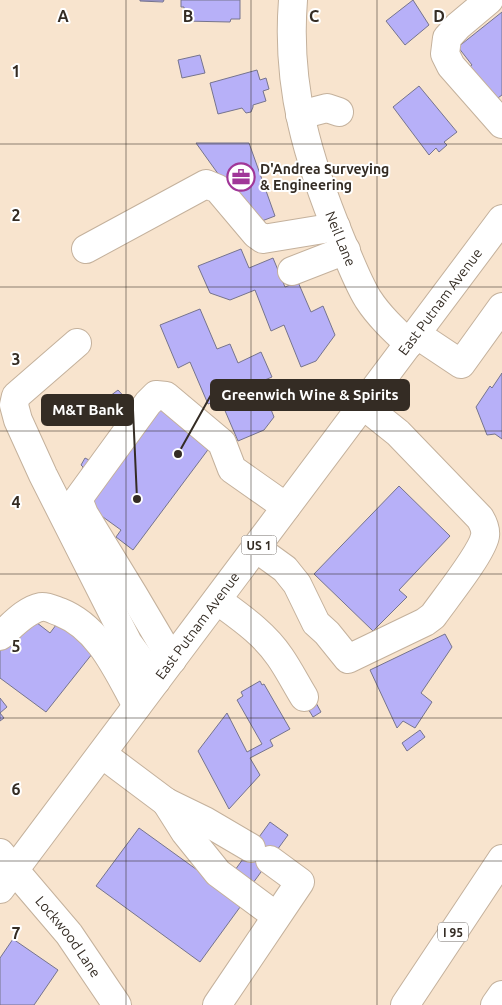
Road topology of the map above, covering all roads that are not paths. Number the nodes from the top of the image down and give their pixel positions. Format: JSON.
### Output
{"nodes":[{"id":1,"x":293,"y":0,"type":"edge"},
{"id":2,"x":488,"y":0,"type":"edge"},
{"id":3,"x":339,"y":112,"type":"dead end"},
{"id":4,"x":300,"y":115,"type":"junction"},
{"id":5,"x":502,"y":124,"type":"edge"},
{"id":6,"x":502,"y":219,"type":"edge"},
{"id":7,"x":341,"y":238,"type":"junction"},
{"id":8,"x":86,"y":248,"type":"dead end"},
{"id":9,"x":292,"y":271,"type":"dead end"},
{"id":10,"x":502,"y":307,"type":"edge"},
{"id":11,"x":412,"y":339,"type":"junction"},
{"id":12,"x":77,"y":343,"type":"dead end"},
{"id":13,"x":363,"y":405,"type":"junction"},
{"id":14,"x":286,"y":507,"type":"junction"},
{"id":15,"x":256,"y":548,"type":"junction"},
{"id":16,"x":217,"y":600,"type":"junction"},
{"id":17,"x":0,"y":636,"type":"edge"},
{"id":18,"x":164,"y":671,"type":"junction"},
{"id":19,"x":304,"y":697,"type":"dead end"},
{"id":20,"x":137,"y":706,"type":"junction"},
{"id":21,"x":102,"y":754,"type":"junction"},
{"id":22,"x":166,"y":802,"type":"junction"},
{"id":23,"x":502,"y":859,"type":"edge"},
{"id":24,"x":5,"y":871,"type":"edge"},
{"id":25,"x":276,"y":916,"type":"junction"},
{"id":26,"x":502,"y":994,"type":"edge"},
{"id":27,"x":117,"y":1005,"type":"edge"},
{"id":28,"x":217,"y":1005,"type":"edge"},
{"id":29,"x":405,"y":1005,"type":"edge"},
{"id":30,"x":495,"y":1005,"type":"edge"}],
"edges":[{"from":1,"to":4,"type":"main road","name":"Neil Lane"},
{"from":2,"to":5,"type":"main road"},
{"from":3,"to":4,"type":"main road"},
{"from":4,"to":7,"type":"main road","name":"Neil Lane"},
{"from":6,"to":11,"type":"main road","name":"East Putnam Avenue","number":"US 1"},
{"from":7,"to":8,"type":"main road"},
{"from":7,"to":9,"type":"main road"},
{"from":7,"to":11,"type":"main road","name":"Neil Lane"},
{"from":10,"to":11,"type":"main road","name":"Neil Lane"},
{"from":11,"to":13,"type":"main road","name":"East Putnam Avenue","number":"US 1"},
{"from":12,"to":18,"type":"main road"},
{"from":13,"to":14,"type":"main road","name":"East Putnam Avenue","number":"US 1"},
{"from":13,"to":15,"type":"main road"},
{"from":14,"to":15,"type":"main road","name":"East Putnam Avenue","number":"US 1"},
{"from":14,"to":18,"type":"main road"},
{"from":15,"to":16,"type":"main road","name":"East Putnam Avenue","number":"US 1"},
{"from":16,"to":18,"type":"main road","name":"East Putnam Avenue","number":"US 1"},
{"from":16,"to":19,"type":"main road"},
{"from":17,"to":20,"type":"main road"},
{"from":18,"to":20,"type":"main road","name":"East Putnam Avenue","number":"US 1"},
{"from":20,"to":21,"type":"main road","name":"East Putnam Avenue","number":"US 1"},
{"from":21,"to":22,"type":"main road"},
{"from":21,"to":24,"type":"main road","name":"East Putnam Avenue","number":"US 1"},
{"from":22,"to":25,"type":"main road"},
{"from":22,"to":25,"type":"main road"},
{"from":23,"to":29,"type":"main road","number":"I 95"},
{"from":24,"to":27,"type":"main road","name":"Lockwood Lane"},
{"from":25,"to":28,"type":"main road"},
{"from":26,"to":30,"type":"main road"}]}
